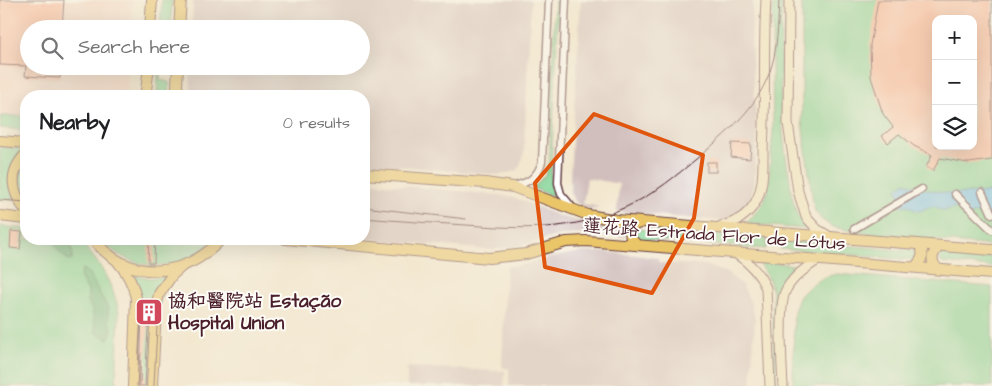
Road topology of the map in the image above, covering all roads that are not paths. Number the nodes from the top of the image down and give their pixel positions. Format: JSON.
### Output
{"nodes":[{"id":1,"x":152,"y":0,"type":"edge"},
{"id":2,"x":181,"y":0,"type":"edge"},
{"id":3,"x":549,"y":0,"type":"edge"},
{"id":4,"x":566,"y":0,"type":"edge"},
{"id":5,"x":766,"y":0,"type":"edge"},
{"id":6,"x":789,"y":0,"type":"edge"},
{"id":7,"x":151,"y":20,"type":"edge"},
{"id":8,"x":180,"y":20,"type":"edge"},
{"id":9,"x":148,"y":75,"type":"edge"},
{"id":10,"x":178,"y":75,"type":"edge"},
{"id":11,"x":146,"y":90,"type":"edge"},
{"id":12,"x":178,"y":90,"type":"edge"},
{"id":13,"x":0,"y":141,"type":"edge"},
{"id":14,"x":20,"y":143,"type":"edge"},
{"id":15,"x":20,"y":162,"type":"edge"},
{"id":16,"x":370,"y":174,"type":"edge"},
{"id":17,"x":513,"y":187,"type":"junction"},
{"id":18,"x":922,"y":189,"type":"dead end"},
{"id":19,"x":982,"y":192,"type":"dead end"},
{"id":20,"x":956,"y":194,"type":"dead end"},
{"id":21,"x":20,"y":202,"type":"edge"},
{"id":22,"x":577,"y":211,"type":"junction"},
{"id":23,"x":992,"y":214,"type":"edge"},
{"id":24,"x":0,"y":216,"type":"edge"},
{"id":25,"x":20,"y":218,"type":"edge"},
{"id":26,"x":640,"y":223,"type":"junction"},
{"id":27,"x":714,"y":228,"type":"junction"},
{"id":28,"x":854,"y":229,"type":"dead end"},
{"id":29,"x":992,"y":230,"type":"edge"},
{"id":30,"x":832,"y":238,"type":"junction"},
{"id":31,"x":636,"y":244,"type":"junction"},
{"id":32,"x":98,"y":245,"type":"edge"},
{"id":33,"x":214,"y":245,"type":"edge"},
{"id":34,"x":349,"y":245,"type":"edge"},
{"id":35,"x":920,"y":245,"type":"junction"},
{"id":36,"x":940,"y":246,"type":"junction"},
{"id":37,"x":992,"y":250,"type":"edge"},
{"id":38,"x":735,"y":253,"type":"junction"},
{"id":39,"x":117,"y":260,"type":"junction"},
{"id":40,"x":818,"y":260,"type":"junction"},
{"id":41,"x":182,"y":267,"type":"junction"},
{"id":42,"x":915,"y":267,"type":"junction"},
{"id":43,"x":938,"y":269,"type":"junction"},
{"id":44,"x":992,"y":274,"type":"edge"},
{"id":45,"x":133,"y":386,"type":"edge"},
{"id":46,"x":152,"y":386,"type":"edge"},
{"id":47,"x":770,"y":386,"type":"edge"},
{"id":48,"x":783,"y":386,"type":"edge"}],
"edges":[{"from":1,"to":7,"type":"main road"},
{"from":2,"to":8,"type":"main road"},
{"from":3,"to":17,"type":"street"},
{"from":4,"to":22,"type":"street"},
{"from":5,"to":27,"type":"main road"},
{"from":6,"to":30,"type":"main road"},
{"from":9,"to":11,"type":"main road"},
{"from":10,"to":12,"type":"main road"},
{"from":13,"to":14,"type":"main road"},
{"from":15,"to":21,"type":"main road"},
{"from":16,"to":17,"type":"main road","name":"蓮花路 Estrada Flor de Lótus"},
{"from":17,"to":22,"type":"main road","name":"蓮花路 Estrada Flor de Lótus"},
{"from":18,"to":28,"type":"street"},
{"from":19,"to":23,"type":"street"},
{"from":20,"to":29,"type":"street"},
{"from":22,"to":26,"type":"main road","name":"蓮花路 Estrada Flor de Lótus"},
{"from":24,"to":25,"type":"main road"},
{"from":26,"to":27,"type":"main road","name":"蓮花路 Estrada Flor de Lótus"},
{"from":26,"to":31,"type":"main road"},
{"from":27,"to":30,"type":"main road","name":"蓮花路 Estrada Flor de Lótus"},
{"from":30,"to":35,"type":"main road","name":"蓮花路 Estrada Flor de Lótus"},
{"from":31,"to":34,"type":"main road","name":"蓮花路 Estrada Flor de Lótus"},
{"from":31,"to":38,"type":"main road","name":"蓮花路 Estrada Flor de Lótus"},
{"from":32,"to":39,"type":"main road"},
{"from":33,"to":41,"type":"main road"},
{"from":35,"to":36,"type":"main road","name":"蓮花路 Estrada Flor de Lótus"},
{"from":35,"to":42,"type":"main road"},
{"from":36,"to":37,"type":"main road","name":"蓮花路 Estrada Flor de Lótus"},
{"from":36,"to":43,"type":"main road"},
{"from":38,"to":40,"type":"main road","name":"蓮花路 Estrada Flor de Lótus"},
{"from":38,"to":47,"type":"main road"},
{"from":39,"to":41,"type":"main road"},
{"from":39,"to":45,"type":"main road"},
{"from":40,"to":42,"type":"main road","name":"蓮花路 Estrada Flor de Lótus"},
{"from":40,"to":48,"type":"main road"},
{"from":41,"to":46,"type":"main road"},
{"from":42,"to":43,"type":"main road","name":"蓮花路 Estrada Flor de Lótus"},
{"from":43,"to":44,"type":"main road","name":"蓮花路 Estrada Flor de Lótus"}]}
